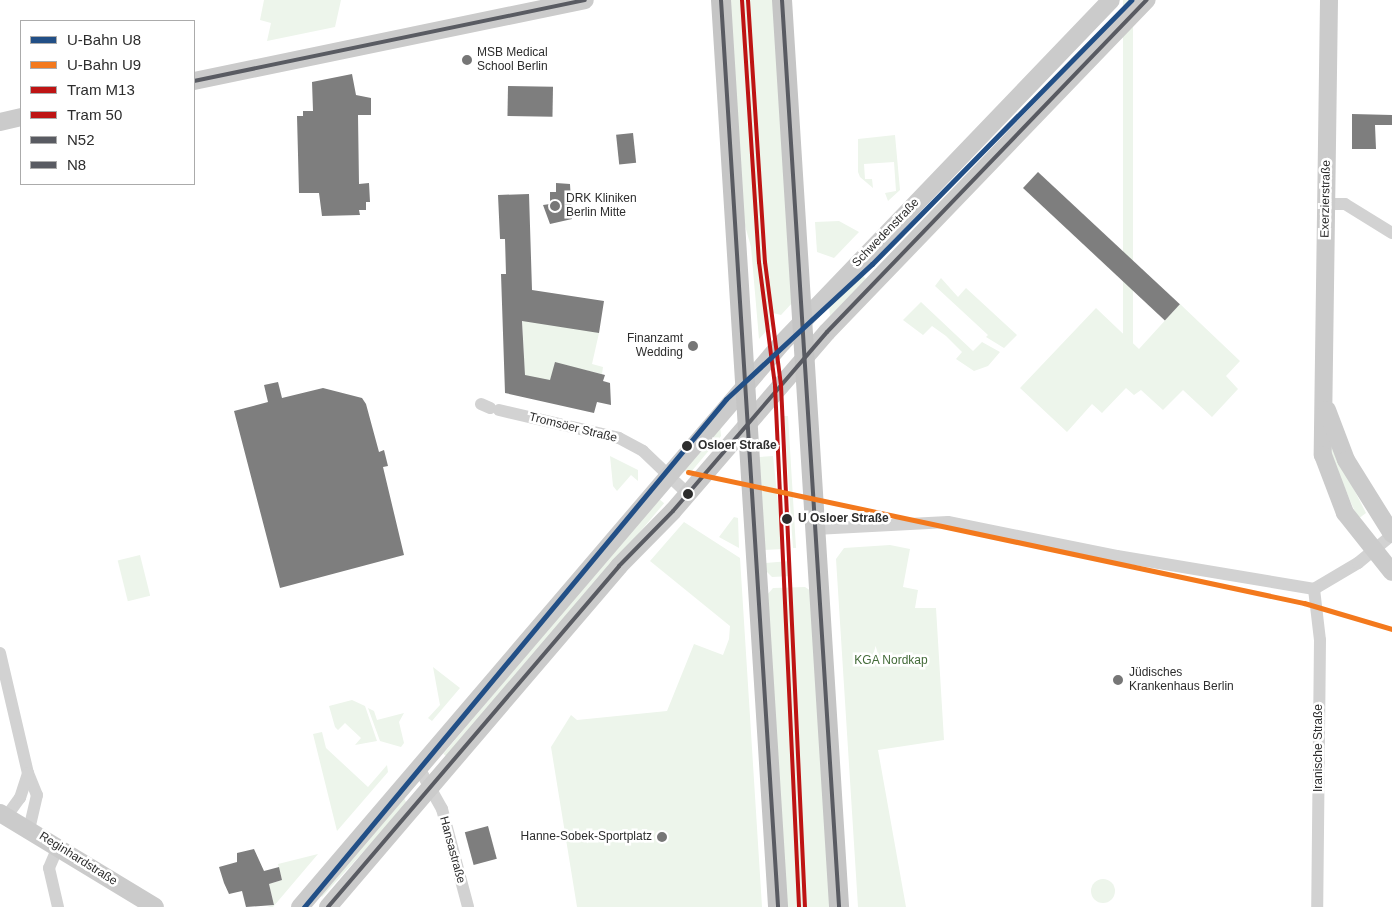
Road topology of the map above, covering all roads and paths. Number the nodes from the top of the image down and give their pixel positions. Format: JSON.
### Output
{"nodes":[{"id":1,"x":585,"y":0,"type":"edge"},
{"id":2,"x":721,"y":0,"type":"edge"},
{"id":3,"x":782,"y":0,"type":"edge"},
{"id":4,"x":1111,"y":0,"type":"edge"},
{"id":5,"x":1147,"y":0,"type":"edge"},
{"id":6,"x":1329,"y":0,"type":"edge"},
{"id":7,"x":195,"y":82,"type":"edge"},
{"id":8,"x":20,"y":117,"type":"edge"},
{"id":9,"x":0,"y":122,"type":"edge"},
{"id":10,"x":1326,"y":204,"type":"junction"},
{"id":11,"x":1392,"y":233,"type":"edge"},
{"id":12,"x":803,"y":321,"type":"junction"},
{"id":13,"x":805,"y":357,"type":"junction"},
{"id":14,"x":746,"y":386,"type":"junction"},
{"id":15,"x":1324,"y":398,"type":"junction"},
{"id":16,"x":490,"y":407,"type":"dead end"},
{"id":17,"x":748,"y":422,"type":"junction"},
{"id":18,"x":668,"y":476,"type":"junction"},
{"id":19,"x":688,"y":494,"type":"junction"},
{"id":20,"x":815,"y":529,"type":"junction"},
{"id":21,"x":1392,"y":534,"type":"edge"},
{"id":22,"x":1372,"y":551,"type":"junction"},
{"id":23,"x":1392,"y":572,"type":"edge"},
{"id":24,"x":1314,"y":589,"type":"junction"},
{"id":25,"x":0,"y":653,"type":"edge"},
{"id":26,"x":419,"y":768,"type":"junction"},
{"id":27,"x":28,"y":773,"type":"junction"},
{"id":28,"x":429,"y":787,"type":"junction"},
{"id":29,"x":3,"y":815,"type":"edge"},
{"id":30,"x":29,"y":829,"type":"junction"},
{"id":31,"x":58,"y":847,"type":"junction"},
{"id":32,"x":58,"y":907,"type":"edge"},
{"id":33,"x":155,"y":907,"type":"edge"},
{"id":34,"x":300,"y":907,"type":"edge"},
{"id":35,"x":328,"y":907,"type":"edge"},
{"id":36,"x":468,"y":907,"type":"edge"},
{"id":37,"x":778,"y":907,"type":"edge"},
{"id":38,"x":839,"y":907,"type":"edge"},
{"id":39,"x":1317,"y":907,"type":"edge"}],
"edges":[{"from":1,"to":7,"type":"main road"},
{"from":2,"to":14,"type":"main road"},
{"from":3,"to":12,"type":"main road"},
{"from":4,"to":12,"type":"main road","name":"Schwedenstraße"},
{"from":5,"to":13,"type":"main road","name":"Schwedenstraße"},
{"from":6,"to":10,"type":"main road","name":"Exerzierstraße"},
{"from":8,"to":9,"type":"main road"},
{"from":10,"to":11,"type":"street"},
{"from":10,"to":15,"type":"main road","name":"Exerzierstraße"},
{"from":12,"to":13,"type":"main road"},
{"from":12,"to":14,"type":"main road","name":"Schwedenstraße"},
{"from":13,"to":17,"type":"main road","name":"Schwedenstraße"},
{"from":13,"to":20,"type":"main road"},
{"from":14,"to":17,"type":"main road"},
{"from":14,"to":18,"type":"main road","name":"Schwedenstraße"},
{"from":15,"to":21,"type":"main road","name":"Exerzierstraße"},
{"from":15,"to":22,"type":"main road","name":"Exerzierstraße"},
{"from":16,"to":18,"type":"street","name":"Tromsöer Straße"},
{"from":17,"to":19,"type":"main road","name":"Schwedenstraße"},
{"from":17,"to":37,"type":"main road"},
{"from":18,"to":19,"type":"street","name":"Tromsöer Straße"},
{"from":18,"to":26,"type":"main road","name":"Schwedenstraße"},
{"from":19,"to":28,"type":"main road","name":"Schwedenstraße"},
{"from":20,"to":24,"type":"street"},
{"from":20,"to":38,"type":"main road"},
{"from":21,"to":22,"type":"street"},
{"from":22,"to":23,"type":"main road","name":"Exerzierstraße"},
{"from":22,"to":24,"type":"street"},
{"from":24,"to":39,"type":"street","name":"Iranische Straße"},
{"from":25,"to":27,"type":"street"},
{"from":26,"to":28,"type":"street","name":"Hansastraße"},
{"from":26,"to":34,"type":"main road","name":"Schwedenstraße"},
{"from":27,"to":29,"type":"street"},
{"from":27,"to":30,"type":"street"},
{"from":28,"to":35,"type":"main road","name":"Schwedenstraße"},
{"from":28,"to":36,"type":"street","name":"Hansastraße"},
{"from":29,"to":30,"type":"main road","name":"Reginhardstraße"},
{"from":30,"to":31,"type":"main road","name":"Reginhardstraße"},
{"from":31,"to":32,"type":"street"},
{"from":31,"to":33,"type":"main road","name":"Reginhardstraße"}]}
